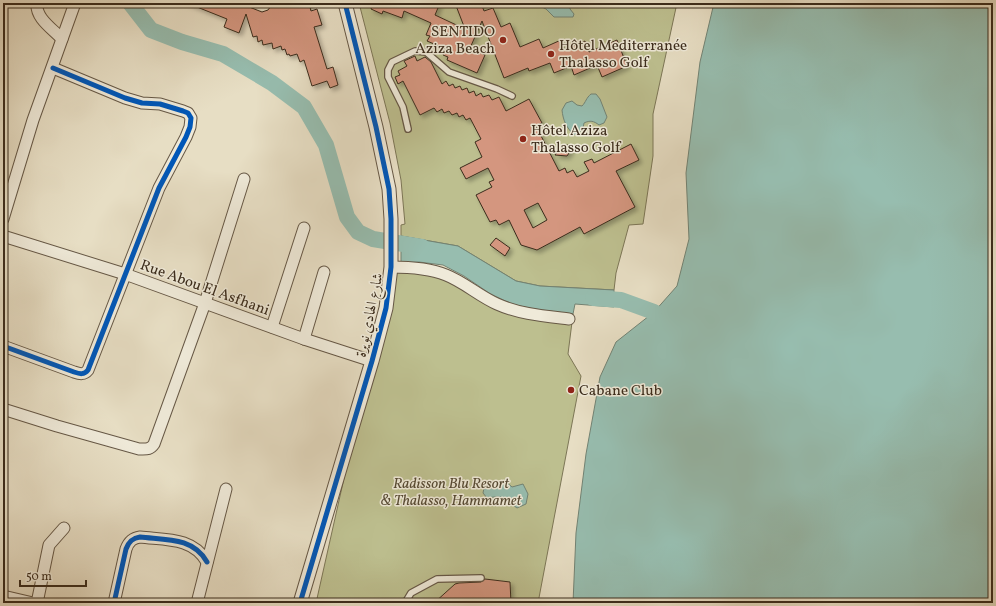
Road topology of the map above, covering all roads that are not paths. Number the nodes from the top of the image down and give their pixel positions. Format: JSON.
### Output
{"nodes":[{"id":1,"x":38,"y":3,"type":"edge"},
{"id":2,"x":75,"y":3,"type":"edge"},
{"id":3,"x":345,"y":3,"type":"edge"},
{"id":4,"x":62,"y":39,"type":"junction"},
{"id":5,"x":53,"y":68,"type":"junction"},
{"id":6,"x":512,"y":96,"type":"dead end"},
{"id":7,"x":408,"y":129,"type":"dead end"},
{"id":8,"x":244,"y":179,"type":"dead end"},
{"id":9,"x":3,"y":219,"type":"edge"},
{"id":10,"x":304,"y":228,"type":"dead end"},
{"id":11,"x":3,"y":236,"type":"edge"},
{"id":12,"x":391,"y":264,"type":"junction"},
{"id":13,"x":324,"y":272,"type":"dead end"},
{"id":14,"x":125,"y":274,"type":"junction"},
{"id":15,"x":205,"y":303,"type":"junction"},
{"id":16,"x":569,"y":319,"type":"dead end"},
{"id":17,"x":272,"y":328,"type":"junction"},
{"id":18,"x":304,"y":339,"type":"junction"},
{"id":19,"x":3,"y":346,"type":"edge"},
{"id":20,"x":372,"y":361,"type":"junction"},
{"id":21,"x":3,"y":409,"type":"edge"},
{"id":22,"x":226,"y":489,"type":"dead end"},
{"id":23,"x":64,"y":528,"type":"dead end"},
{"id":24,"x":207,"y":562,"type":"junction"},
{"id":25,"x":481,"y":578,"type":"dead end"},
{"id":26,"x":3,"y":596,"type":"edge"},
{"id":27,"x":18,"y":601,"type":"edge"},
{"id":28,"x":33,"y":603,"type":"edge"},
{"id":29,"x":37,"y":603,"type":"edge"},
{"id":30,"x":114,"y":603,"type":"edge"},
{"id":31,"x":197,"y":603,"type":"edge"},
{"id":32,"x":300,"y":603,"type":"edge"},
{"id":33,"x":405,"y":603,"type":"edge"}],
"edges":[{"from":1,"to":4,"type":"street"},
{"from":2,"to":4,"type":"street"},
{"from":3,"to":12,"type":"street","name":"شارع الهادي نويرة"},
{"from":4,"to":5,"type":"street"},
{"from":5,"to":9,"type":"street"},
{"from":5,"to":14,"type":"street"},
{"from":6,"to":7,"type":"lane"},
{"from":8,"to":15,"type":"street"},
{"from":10,"to":17,"type":"street"},
{"from":11,"to":14,"type":"street","name":"Rue Abou El Asfhani"},
{"from":12,"to":16,"type":"street"},
{"from":12,"to":20,"type":"street","name":"شارع الهادي نويرة"},
{"from":13,"to":18,"type":"street"},
{"from":14,"to":15,"type":"street","name":"Rue Abou El Asfhani"},
{"from":14,"to":19,"type":"street"},
{"from":15,"to":17,"type":"street","name":"Rue Abou El Asfhani"},
{"from":15,"to":21,"type":"street"},
{"from":17,"to":18,"type":"street","name":"Rue Abou El Asfhani"},
{"from":18,"to":20,"type":"street","name":"Rue Abou El Asfhani"},
{"from":20,"to":32,"type":"street","name":"شارع الهادي نويرة"},
{"from":22,"to":24,"type":"street"},
{"from":23,"to":29,"type":"street"},
{"from":24,"to":30,"type":"street"},
{"from":24,"to":31,"type":"street"},
{"from":25,"to":33,"type":"lane"},
{"from":26,"to":27,"type":"street"},
{"from":27,"to":28,"type":"street"}]}
